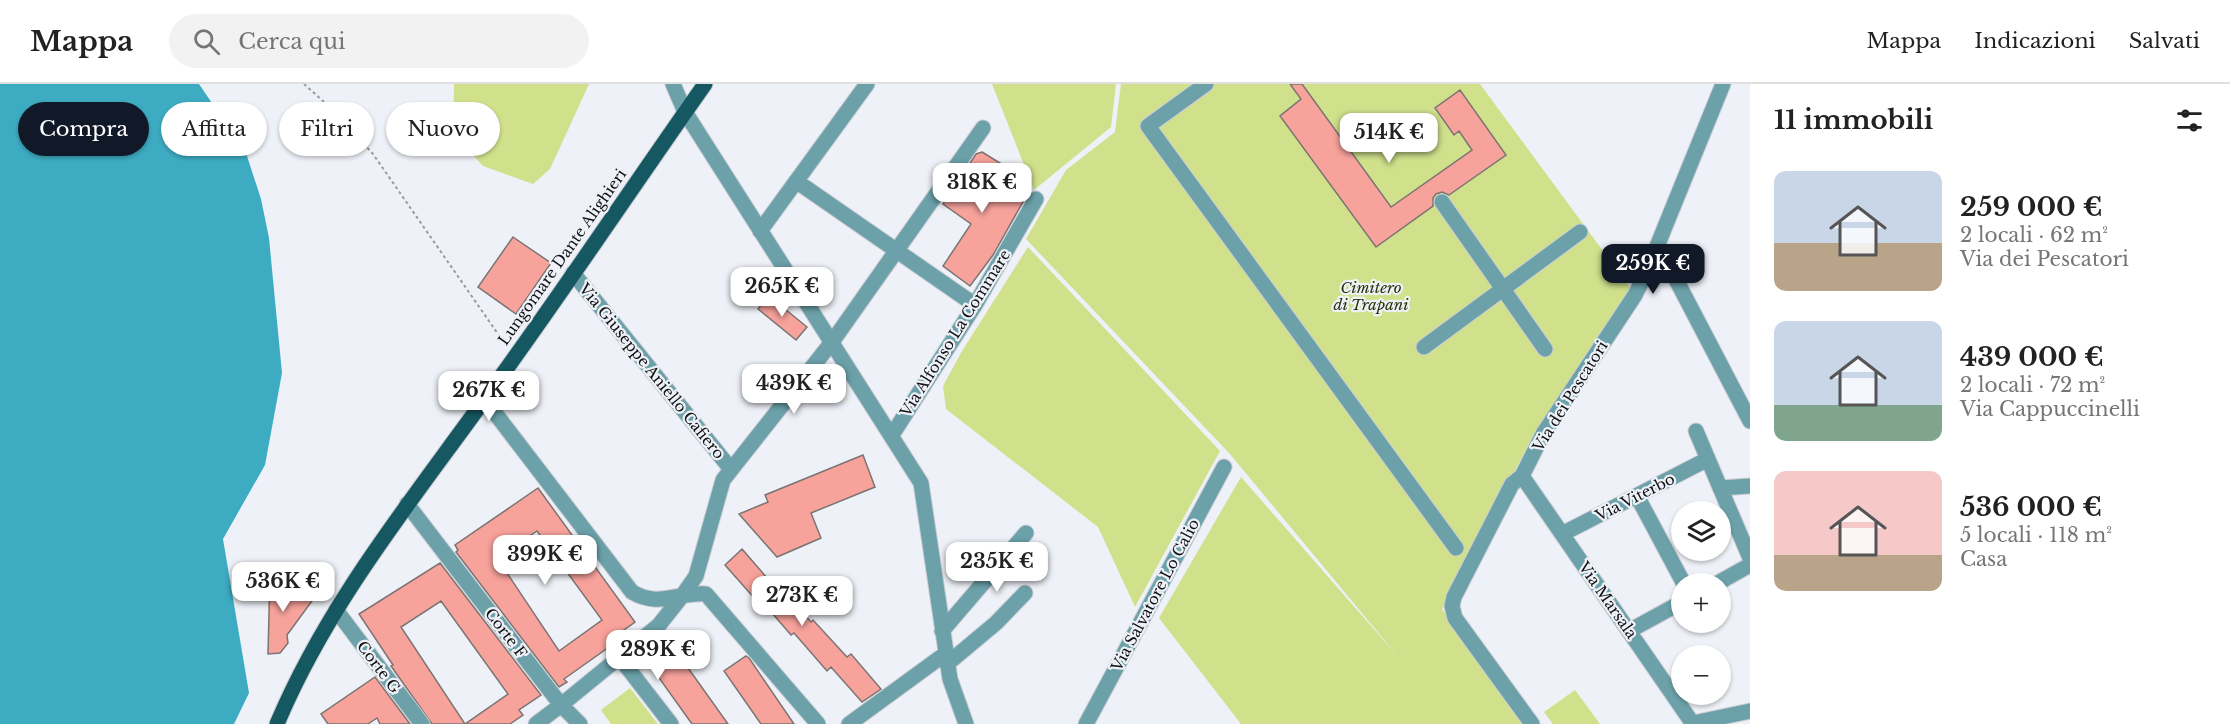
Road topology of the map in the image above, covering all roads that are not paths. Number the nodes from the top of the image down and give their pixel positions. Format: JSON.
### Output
{"nodes":[{"id":1,"x":673,"y":84,"type":"edge"},
{"id":2,"x":705,"y":84,"type":"edge"},
{"id":3,"x":867,"y":84,"type":"edge"},
{"id":4,"x":1206,"y":84,"type":"edge"},
{"id":5,"x":1723,"y":84,"type":"edge"},
{"id":6,"x":685,"y":112,"type":"junction"},
{"id":7,"x":983,"y":128,"type":"dead end"},
{"id":8,"x":796,"y":181,"type":"junction"},
{"id":9,"x":1036,"y":199,"type":"dead end"},
{"id":10,"x":1442,"y":202,"type":"dead end"},
{"id":11,"x":760,"y":231,"type":"junction"},
{"id":12,"x":1580,"y":232,"type":"dead end"},
{"id":13,"x":1658,"y":245,"type":"junction"},
{"id":14,"x":897,"y":250,"type":"junction"},
{"id":15,"x":573,"y":273,"type":"junction"},
{"id":16,"x":1503,"y":289,"type":"junction"},
{"id":17,"x":975,"y":304,"type":"junction"},
{"id":18,"x":832,"y":342,"type":"junction"},
{"id":19,"x":1424,"y":347,"type":"dead end"},
{"id":20,"x":1545,"y":349,"type":"dead end"},
{"id":21,"x":1743,"y":392,"type":"edge"},
{"id":22,"x":485,"y":400,"type":"junction"},
{"id":23,"x":1750,"y":421,"type":"edge"},
{"id":24,"x":1696,"y":431,"type":"dead end"},
{"id":25,"x":892,"y":435,"type":"junction"},
{"id":26,"x":1708,"y":459,"type":"junction"},
{"id":27,"x":1224,"y":466,"type":"dead end"},
{"id":28,"x":730,"y":468,"type":"junction"},
{"id":29,"x":1522,"y":476,"type":"junction"},
{"id":30,"x":1750,"y":486,"type":"edge"},
{"id":31,"x":1720,"y":488,"type":"junction"},
{"id":32,"x":1637,"y":496,"type":"junction"},
{"id":33,"x":407,"y":504,"type":"junction"},
{"id":34,"x":1026,"y":533,"type":"dead end"},
{"id":35,"x":1562,"y":534,"type":"junction"},
{"id":36,"x":1456,"y":548,"type":"dead end"},
{"id":37,"x":1750,"y":558,"type":"edge"},
{"id":38,"x":1750,"y":565,"type":"edge"},
{"id":39,"x":1678,"y":573,"type":"edge"},
{"id":40,"x":1731,"y":576,"type":"edge"},
{"id":41,"x":1025,"y":593,"type":"dead end"},
{"id":42,"x":682,"y":596,"type":"junction"},
{"id":43,"x":1671,"y":608,"type":"edge"},
{"id":44,"x":336,"y":610,"type":"junction"},
{"id":45,"x":942,"y":631,"type":"junction"},
{"id":46,"x":1629,"y":631,"type":"junction"},
{"id":47,"x":626,"y":653,"type":"junction"},
{"id":48,"x":946,"y":659,"type":"junction"},
{"id":49,"x":561,"y":705,"type":"junction"},
{"id":50,"x":1750,"y":711,"type":"edge"},
{"id":51,"x":1693,"y":723,"type":"edge"},
{"id":52,"x":277,"y":724,"type":"edge"},
{"id":53,"x":422,"y":724,"type":"edge"},
{"id":54,"x":536,"y":724,"type":"edge"},
{"id":55,"x":580,"y":724,"type":"edge"},
{"id":56,"x":671,"y":724,"type":"edge"},
{"id":57,"x":818,"y":724,"type":"edge"},
{"id":58,"x":849,"y":724,"type":"edge"},
{"id":59,"x":966,"y":724,"type":"edge"},
{"id":60,"x":1086,"y":724,"type":"edge"},
{"id":61,"x":1532,"y":724,"type":"edge"}],
"edges":[{"from":1,"to":6,"type":"street"},
{"from":2,"to":6,"type":"main road","name":"Lungomare Dante Alighieri"},
{"from":3,"to":8,"type":"street"},
{"from":4,"to":36,"type":"street"},
{"from":5,"to":13,"type":"street","name":"Via dei Pescatori"},
{"from":6,"to":11,"type":"street"},
{"from":6,"to":15,"type":"main road","name":"Lungomare Dante Alighieri"},
{"from":7,"to":14,"type":"street"},
{"from":8,"to":11,"type":"street"},
{"from":8,"to":14,"type":"street"},
{"from":9,"to":17,"type":"street","name":"Via Alfonso La Commare"},
{"from":10,"to":16,"type":"street"},
{"from":11,"to":18,"type":"street"},
{"from":12,"to":16,"type":"street"},
{"from":13,"to":21,"type":"street"},
{"from":13,"to":29,"type":"street","name":"Via dei Pescatori"},
{"from":14,"to":17,"type":"street"},
{"from":14,"to":18,"type":"street"},
{"from":15,"to":22,"type":"main road","name":"Lungomare Dante Alighieri"},
{"from":15,"to":28,"type":"street","name":"Via Giuseppe Aniello Cafiero"},
{"from":16,"to":19,"type":"street"},
{"from":16,"to":20,"type":"street"},
{"from":17,"to":25,"type":"street","name":"Via Alfonso La Commare"},
{"from":18,"to":25,"type":"street"},
{"from":18,"to":28,"type":"street"},
{"from":21,"to":23,"type":"street"},
{"from":22,"to":33,"type":"main road","name":"Lungomare Dante Alighieri"},
{"from":22,"to":42,"type":"street"},
{"from":24,"to":26,"type":"street"},
{"from":25,"to":45,"type":"street"},
{"from":26,"to":31,"type":"street"},
{"from":26,"to":32,"type":"street","name":"Via Viterbo"},
{"from":27,"to":60,"type":"street","name":"Via Salvatore Lo Calio"},
{"from":28,"to":42,"type":"street"},
{"from":29,"to":35,"type":"street","name":"Via Marsala"},
{"from":29,"to":61,"type":"street","name":"Via dei Pescatori"},
{"from":30,"to":31,"type":"street"},
{"from":31,"to":37,"type":"street"},
{"from":32,"to":35,"type":"street","name":"Via Viterbo"},
{"from":32,"to":39,"type":"street"},
{"from":33,"to":44,"type":"main road","name":"Lungomare Dante Alighieri"},
{"from":33,"to":49,"type":"street","name":"Corte F"},
{"from":34,"to":45,"type":"street"},
{"from":35,"to":46,"type":"street","name":"Via Marsala"},
{"from":38,"to":40,"type":"street"},
{"from":41,"to":48,"type":"street"},
{"from":42,"to":47,"type":"street"},
{"from":42,"to":57,"type":"street"},
{"from":43,"to":46,"type":"street"},
{"from":44,"to":52,"type":"main road","name":"Lungomare Dante Alighieri"},
{"from":44,"to":53,"type":"street","name":"Corte G"},
{"from":45,"to":48,"type":"street"},
{"from":46,"to":51,"type":"street","name":"Via Marsala"},
{"from":47,"to":49,"type":"street"},
{"from":47,"to":56,"type":"street"},
{"from":48,"to":58,"type":"street"},
{"from":48,"to":59,"type":"street"},
{"from":49,"to":54,"type":"street"},
{"from":49,"to":55,"type":"street","name":"Corte F"},
{"from":50,"to":51,"type":"street"}]}
